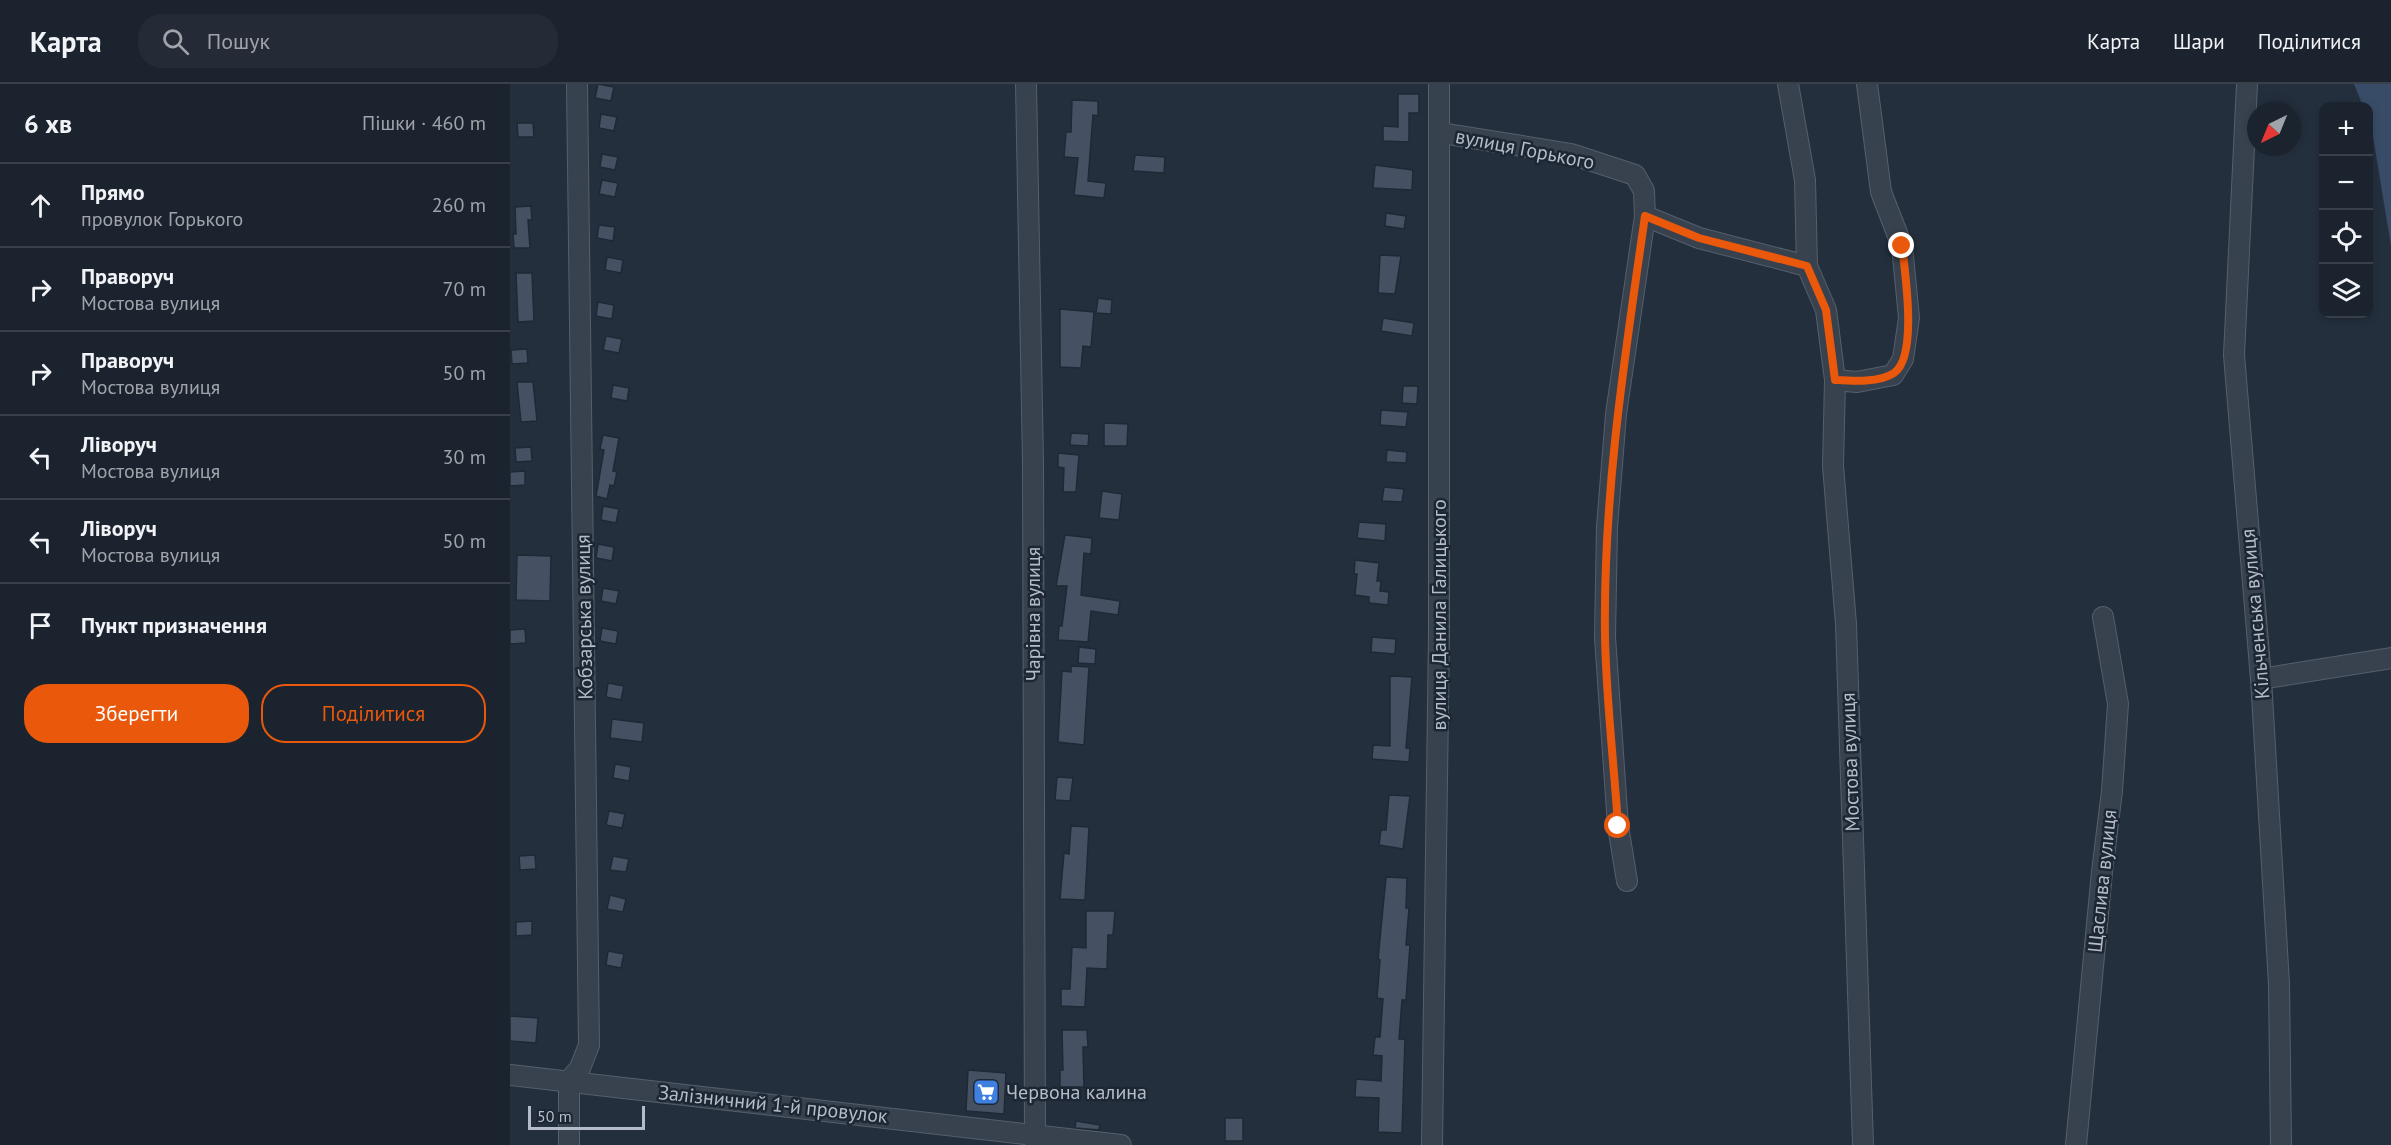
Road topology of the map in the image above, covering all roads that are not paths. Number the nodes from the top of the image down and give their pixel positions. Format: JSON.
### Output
{"nodes":[{"id":1,"x":577,"y":84,"type":"edge"},
{"id":2,"x":1026,"y":84,"type":"edge"},
{"id":3,"x":1439,"y":84,"type":"edge"},
{"id":4,"x":1788,"y":84,"type":"edge"},
{"id":5,"x":1867,"y":84,"type":"edge"},
{"id":6,"x":2247,"y":84,"type":"edge"},
{"id":7,"x":1441,"y":133,"type":"junction"},
{"id":8,"x":1645,"y":216,"type":"junction"},
{"id":9,"x":1807,"y":266,"type":"junction"},
{"id":10,"x":1835,"y":380,"type":"junction"},
{"id":11,"x":2103,"y":617,"type":"dead end"},
{"id":12,"x":2391,"y":658,"type":"edge"},
{"id":13,"x":2261,"y":679,"type":"junction"},
{"id":14,"x":1627,"y":881,"type":"dead end"},
{"id":15,"x":510,"y":1075,"type":"edge"},
{"id":16,"x":569,"y":1082,"type":"junction"},
{"id":17,"x":1035,"y":1139,"type":"edge"},
{"id":18,"x":569,"y":1145,"type":"edge"},
{"id":19,"x":1121,"y":1145,"type":"edge"},
{"id":20,"x":1431,"y":1145,"type":"edge"},
{"id":21,"x":1863,"y":1145,"type":"edge"},
{"id":22,"x":2076,"y":1145,"type":"edge"},
{"id":23,"x":2281,"y":1145,"type":"edge"}],
"edges":[{"from":1,"to":16,"type":"street","name":"Кобзарська вулиця"},
{"from":2,"to":17,"type":"street","name":"Чарівна вулиця"},
{"from":3,"to":7,"type":"street","name":"вулиця Данила Галицького"},
{"from":4,"to":9,"type":"street","name":"Мостова вулиця"},
{"from":5,"to":10,"type":"street"},
{"from":6,"to":13,"type":"street","name":"Кільченська вулиця"},
{"from":7,"to":8,"type":"street","name":"вулиця Горького"},
{"from":7,"to":20,"type":"street","name":"вулиця Данила Галицького"},
{"from":8,"to":9,"type":"street"},
{"from":8,"to":14,"type":"street","name":"вулиця Горького"},
{"from":9,"to":10,"type":"street","name":"Мостова вулиця"},
{"from":10,"to":21,"type":"street","name":"Мостова вулиця"},
{"from":11,"to":22,"type":"street","name":"Щаслива вулиця"},
{"from":12,"to":13,"type":"street"},
{"from":13,"to":23,"type":"street","name":"Кільченська вулиця"},
{"from":15,"to":16,"type":"street","name":"Залізничний 1-й провулок"},
{"from":16,"to":17,"type":"street","name":"Залізничний 1-й провулок"},
{"from":16,"to":18,"type":"street"},
{"from":17,"to":19,"type":"street","name":"Залізничний 1-й провулок"}]}
